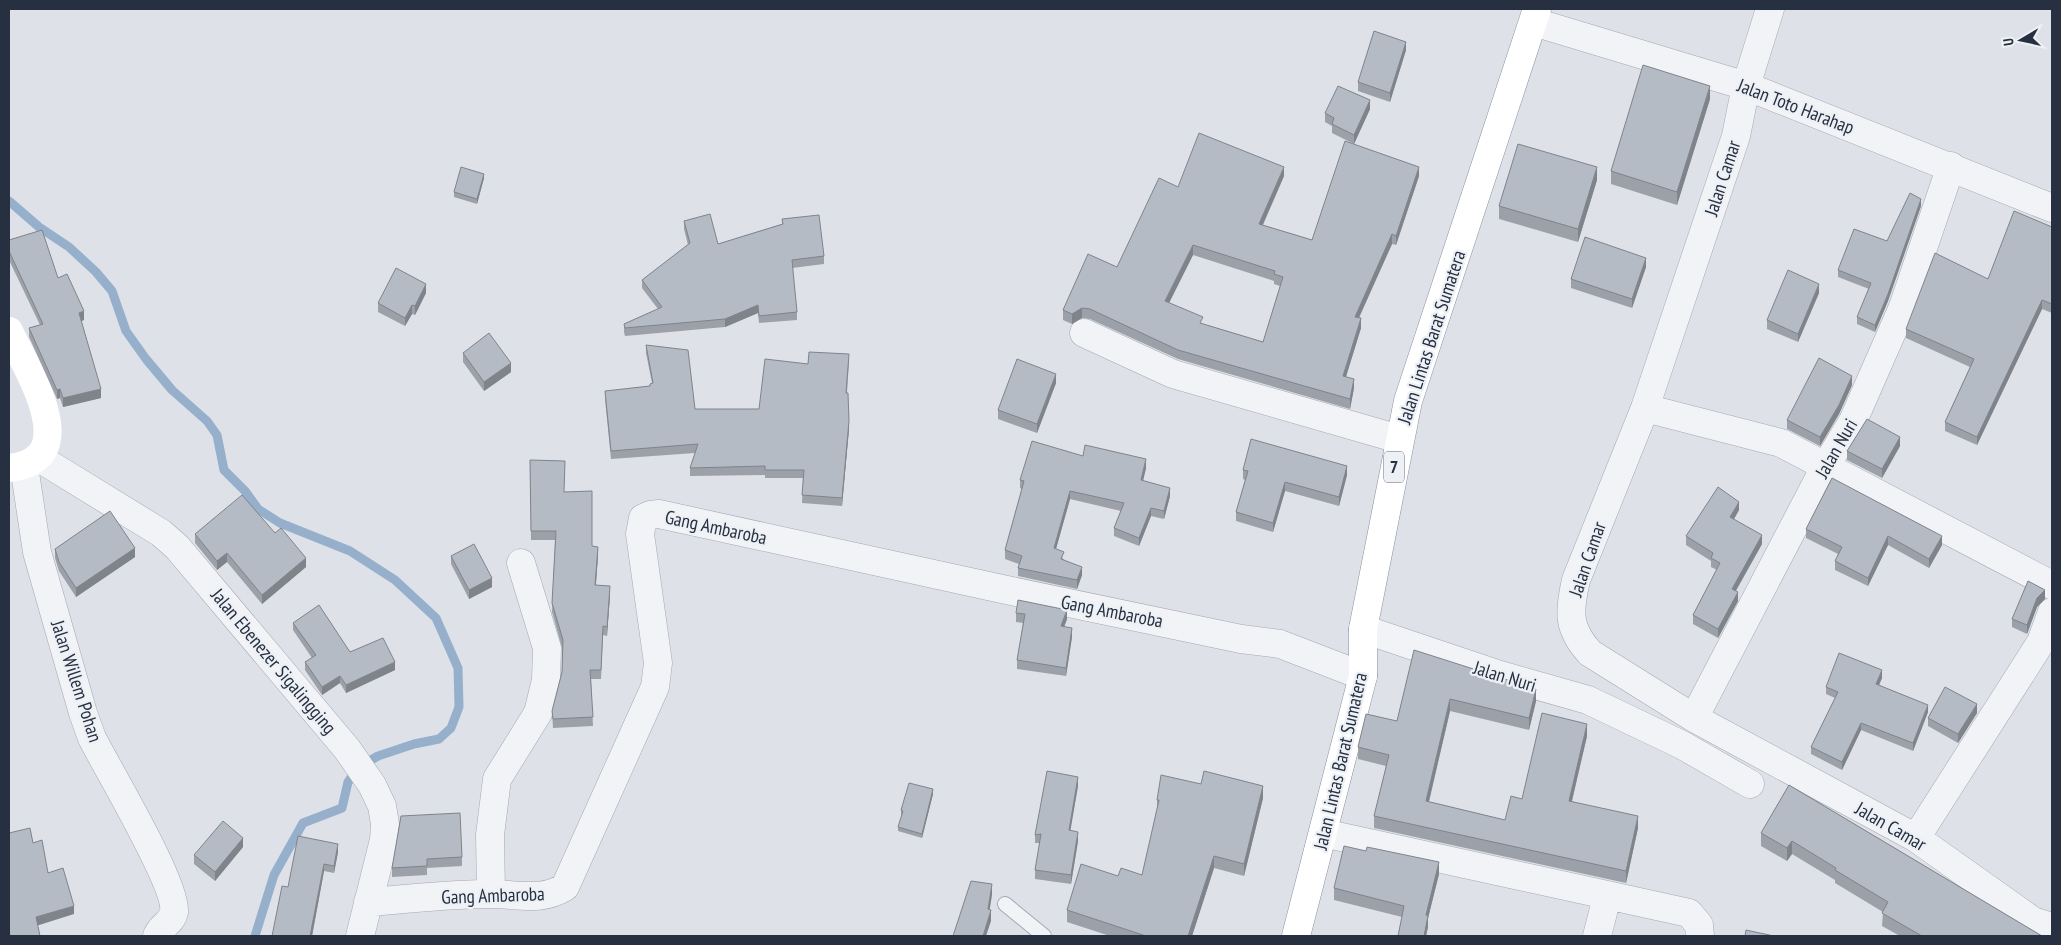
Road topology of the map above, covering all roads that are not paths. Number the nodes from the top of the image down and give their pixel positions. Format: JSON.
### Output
{"nodes":[{"id":1,"x":1770,"y":9,"type":"edge"},
{"id":2,"x":1536,"y":15,"type":"edge"},
{"id":3,"x":1746,"y":86,"type":"junction"},
{"id":4,"x":1951,"y":166,"type":"junction"},
{"id":5,"x":2052,"y":208,"type":"edge"},
{"id":6,"x":9,"y":331,"type":"edge"},
{"id":7,"x":1084,"y":333,"type":"dead end"},
{"id":8,"x":1645,"y":408,"type":"junction"},
{"id":9,"x":1399,"y":439,"type":"junction"},
{"id":10,"x":24,"y":464,"type":"edge"},
{"id":11,"x":1825,"y":467,"type":"junction"},
{"id":12,"x":521,"y":563,"type":"dead end"},
{"id":13,"x":2052,"y":585,"type":"edge"},
{"id":14,"x":2052,"y":612,"type":"edge"},
{"id":15,"x":1363,"y":629,"type":"junction"},
{"id":16,"x":2046,"y":644,"type":"edge"},
{"id":17,"x":1363,"y":676,"type":"junction"},
{"id":18,"x":1694,"y":718,"type":"junction"},
{"id":19,"x":1750,"y":784,"type":"dead end"},
{"id":20,"x":1323,"y":833,"type":"junction"},
{"id":21,"x":1916,"y":838,"type":"junction"},
{"id":22,"x":491,"y":894,"type":"junction"},
{"id":23,"x":1607,"y":897,"type":"junction"},
{"id":24,"x":368,"y":902,"type":"junction"},
{"id":25,"x":1005,"y":904,"type":"dead end"},
{"id":26,"x":2052,"y":926,"type":"edge"},
{"id":27,"x":157,"y":936,"type":"edge"},
{"id":28,"x":360,"y":936,"type":"edge"},
{"id":29,"x":1044,"y":936,"type":"edge"},
{"id":30,"x":1296,"y":936,"type":"edge"},
{"id":31,"x":1597,"y":936,"type":"edge"},
{"id":32,"x":1700,"y":936,"type":"edge"}],
"edges":[{"from":1,"to":3,"type":"street","name":"Jalan Camar"},
{"from":2,"to":3,"type":"street","name":"Jalan Toto Harahap"},
{"from":2,"to":9,"type":"main road","name":"Jalan Lintas Barat Sumatera","number":"7"},
{"from":3,"to":4,"type":"street","name":"Jalan Toto Harahap"},
{"from":3,"to":8,"type":"street","name":"Jalan Camar"},
{"from":4,"to":5,"type":"street","name":"Jalan Toto Harahap"},
{"from":4,"to":11,"type":"street","name":"Jalan Nuri"},
{"from":6,"to":10,"type":"main road"},
{"from":7,"to":9,"type":"street"},
{"from":8,"to":11,"type":"street"},
{"from":8,"to":18,"type":"street","name":"Jalan Camar"},
{"from":9,"to":15,"type":"main road","name":"Jalan Lintas Barat Sumatera","number":"7"},
{"from":10,"to":24,"type":"street","name":"Jalan Ebenezer Sigalingging"},
{"from":10,"to":27,"type":"street","name":"Jalan Willem Pohan"},
{"from":11,"to":13,"type":"street"},
{"from":11,"to":18,"type":"street","name":"Jalan Nuri"},
{"from":12,"to":22,"type":"street"},
{"from":14,"to":16,"type":"street"},
{"from":15,"to":17,"type":"main road","name":"Jalan Lintas Barat Sumatera","number":"7"},
{"from":15,"to":19,"type":"street","name":"Jalan Nuri"},
{"from":16,"to":21,"type":"street"},
{"from":17,"to":20,"type":"main road","name":"Jalan Lintas Barat Sumatera","number":"7"},
{"from":17,"to":22,"type":"street","name":"Gang Ambaroba"},
{"from":18,"to":21,"type":"street","name":"Jalan Camar"},
{"from":20,"to":23,"type":"street"},
{"from":20,"to":30,"type":"main road","name":"Jalan Lintas Barat Sumatera","number":"7"},
{"from":21,"to":26,"type":"street","name":"Jalan Camar"},
{"from":22,"to":24,"type":"street","name":"Gang Ambaroba"},
{"from":23,"to":31,"type":"street"},
{"from":23,"to":32,"type":"street"},
{"from":24,"to":28,"type":"street","name":"Jalan Ebenezer Sigalingging"},
{"from":25,"to":29,"type":"lane"}]}
